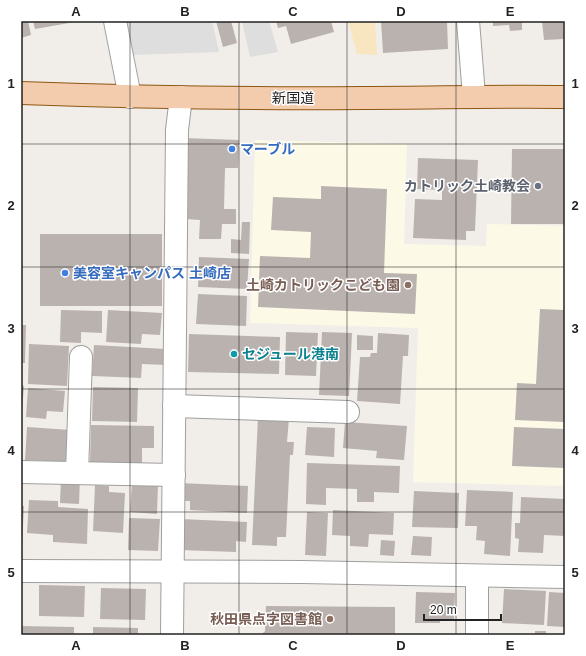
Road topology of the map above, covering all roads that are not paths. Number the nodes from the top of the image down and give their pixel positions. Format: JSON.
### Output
{"nodes":[{"id":1,"x":115,"y":21,"type":"edge"},
{"id":2,"x":468,"y":21,"type":"edge"},
{"id":3,"x":21,"y":94,"type":"edge"},
{"id":4,"x":474,"y":96,"type":"junction"},
{"id":5,"x":130,"y":97,"type":"junction"},
{"id":6,"x":181,"y":97,"type":"junction"},
{"id":7,"x":565,"y":97,"type":"edge"},
{"id":8,"x":81,"y":357,"type":"dead end"},
{"id":9,"x":174,"y":406,"type":"junction"},
{"id":10,"x":348,"y":412,"type":"dead end"},
{"id":11,"x":21,"y":472,"type":"edge"},
{"id":12,"x":77,"y":473,"type":"junction"},
{"id":13,"x":174,"y":474,"type":"junction"},
{"id":14,"x":21,"y":571,"type":"edge"},
{"id":15,"x":172,"y":571,"type":"junction"},
{"id":16,"x":477,"y":576,"type":"junction"},
{"id":17,"x":565,"y":577,"type":"edge"},
{"id":18,"x":172,"y":635,"type":"edge"},
{"id":19,"x":477,"y":635,"type":"edge"}],
"edges":[{"from":1,"to":5,"type":"street"},
{"from":2,"to":4,"type":"street"},
{"from":3,"to":5,"type":"main road","name":"新国道"},
{"from":4,"to":6,"type":"main road","name":"新国道"},
{"from":4,"to":7,"type":"main road","name":"新国道"},
{"from":5,"to":6,"type":"main road","name":"新国道"},
{"from":6,"to":9,"type":"street"},
{"from":8,"to":12,"type":"street"},
{"from":9,"to":10,"type":"street"},
{"from":9,"to":13,"type":"street"},
{"from":11,"to":12,"type":"street"},
{"from":12,"to":13,"type":"street"},
{"from":13,"to":15,"type":"street"},
{"from":14,"to":15,"type":"street"},
{"from":15,"to":16,"type":"street"},
{"from":15,"to":18,"type":"street"},
{"from":16,"to":17,"type":"street"},
{"from":16,"to":19,"type":"street"}]}
